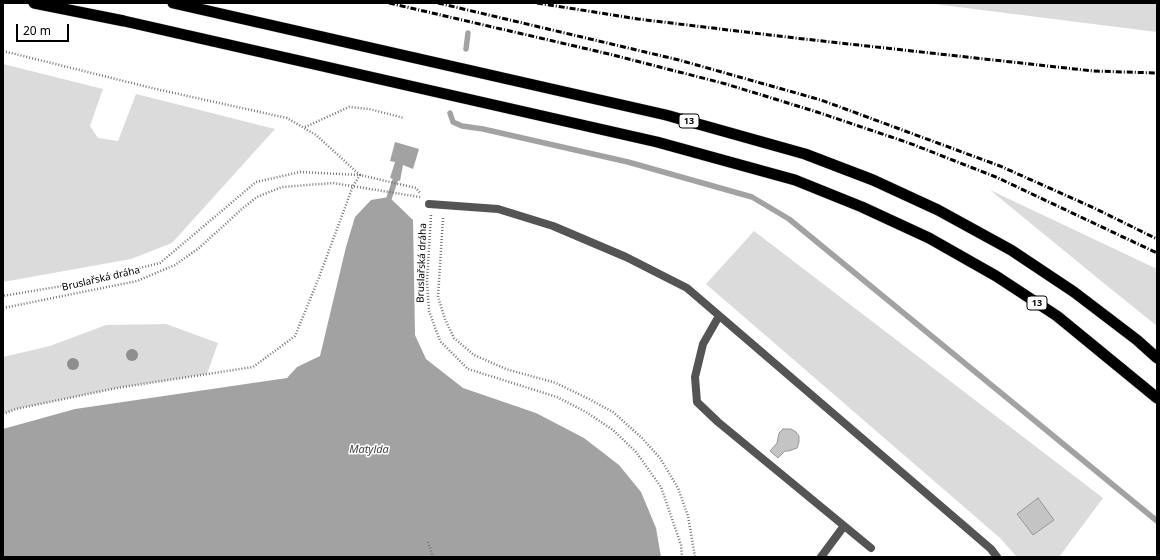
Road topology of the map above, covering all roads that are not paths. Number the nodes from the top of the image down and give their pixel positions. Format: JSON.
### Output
{"nodes":[{"id":1,"x":34,"y":3,"type":"edge"},
{"id":2,"x":173,"y":3,"type":"edge"},
{"id":3,"x":429,"y":204,"type":"road end"},
{"id":4,"x":719,"y":316,"type":"junction"},
{"id":5,"x":1157,"y":358,"type":"edge"},
{"id":6,"x":1157,"y":398,"type":"edge"},
{"id":7,"x":844,"y":526,"type":"junction"},
{"id":8,"x":870,"y":548,"type":"dead end"},
{"id":9,"x":821,"y":557,"type":"edge"},
{"id":10,"x":997,"y":557,"type":"edge"}],
"edges":[{"from":1,"to":6,"type":"highway","number":"13"},
{"from":2,"to":5,"type":"highway","number":"13"},
{"from":3,"to":4,"type":"lane"},
{"from":4,"to":7,"type":"lane"},
{"from":4,"to":10,"type":"lane"},
{"from":7,"to":8,"type":"lane"},
{"from":7,"to":9,"type":"lane"}]}
